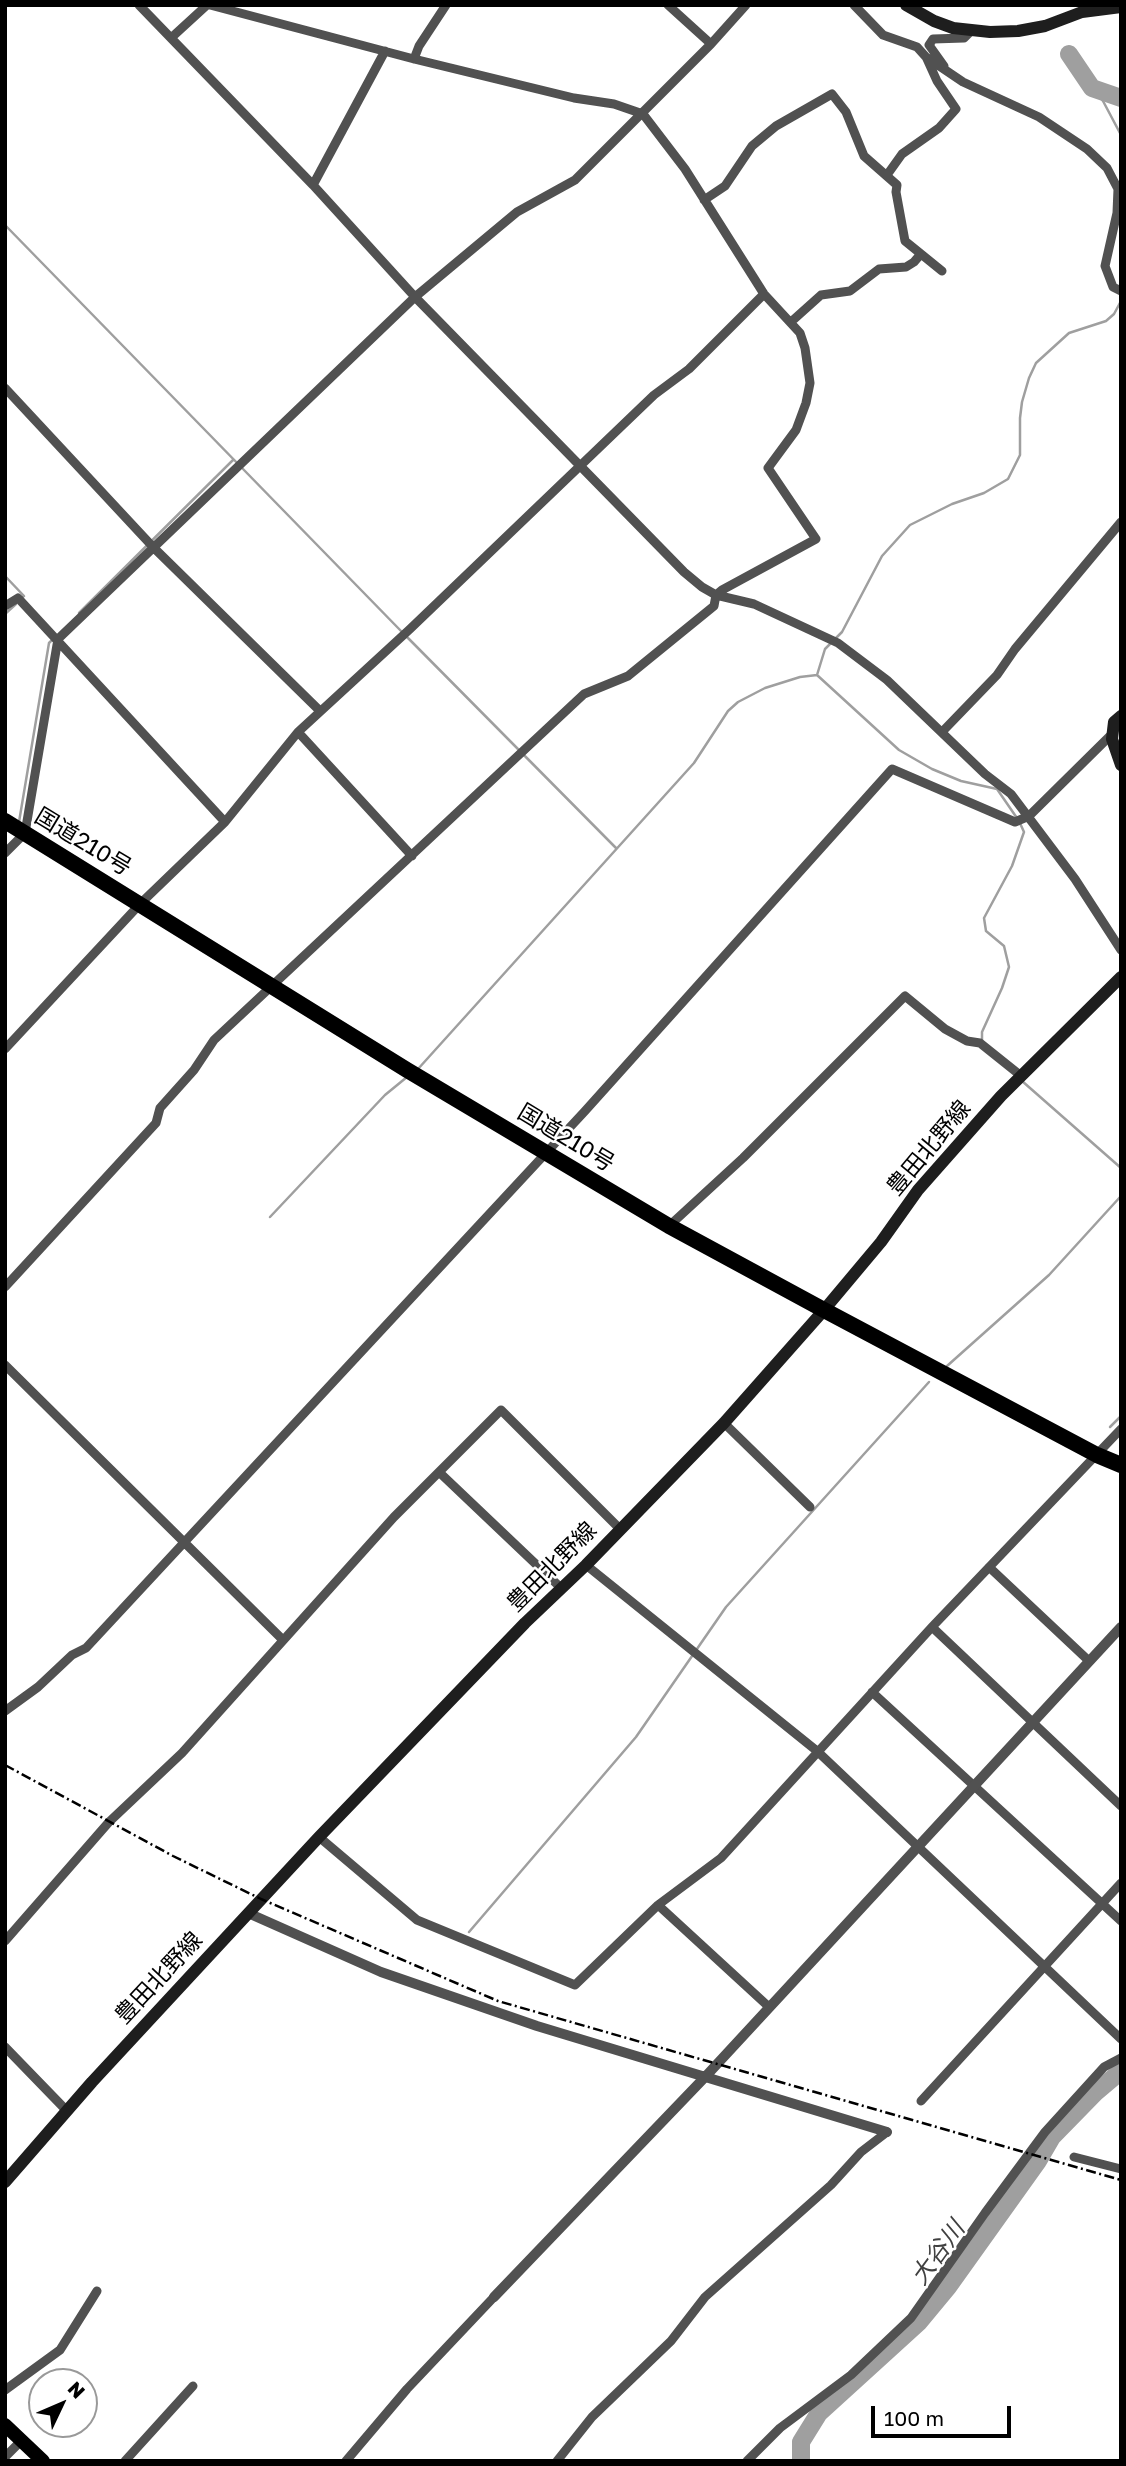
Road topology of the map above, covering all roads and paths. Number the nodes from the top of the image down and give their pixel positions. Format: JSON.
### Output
{"nodes":[{"id":1,"x":139,"y":5,"type":"edge"},
{"id":2,"x":209,"y":5,"type":"edge"},
{"id":3,"x":446,"y":5,"type":"edge"},
{"id":4,"x":668,"y":5,"type":"edge"},
{"id":5,"x":746,"y":5,"type":"edge"},
{"id":6,"x":854,"y":5,"type":"edge"},
{"id":7,"x":906,"y":5,"type":"edge"},
{"id":8,"x":1121,"y":7,"type":"edge"},
{"id":9,"x":971,"y":32,"type":"junction"},
{"id":10,"x":171,"y":38,"type":"junction"},
{"id":11,"x":711,"y":44,"type":"junction"},
{"id":12,"x":385,"y":51,"type":"junction"},
{"id":13,"x":926,"y":57,"type":"junction"},
{"id":14,"x":414,"y":59,"type":"junction"},
{"id":15,"x":949,"y":73,"type":"junction"},
{"id":16,"x":642,"y":114,"type":"junction"},
{"id":17,"x":887,"y":175,"type":"junction"},
{"id":18,"x":313,"y":185,"type":"junction"},
{"id":19,"x":704,"y":200,"type":"junction"},
{"id":20,"x":920,"y":255,"type":"junction"},
{"id":21,"x":942,"y":271,"type":"dead end"},
{"id":22,"x":1121,"y":291,"type":"edge"},
{"id":23,"x":764,"y":294,"type":"junction"},
{"id":24,"x":415,"y":297,"type":"junction"},
{"id":25,"x":792,"y":321,"type":"junction"},
{"id":26,"x":5,"y":388,"type":"edge"},
{"id":27,"x":580,"y":464,"type":"junction"},
{"id":28,"x":1121,"y":522,"type":"edge"},
{"id":29,"x":153,"y":547,"type":"junction"},
{"id":30,"x":716,"y":595,"type":"junction"},
{"id":31,"x":5,"y":606,"type":"edge"},
{"id":32,"x":58,"y":639,"type":"junction"},
{"id":33,"x":320,"y":711,"type":"junction"},
{"id":34,"x":1121,"y":716,"type":"edge"},
{"id":35,"x":298,"y":732,"type":"junction"},
{"id":36,"x":942,"y":732,"type":"junction"},
{"id":37,"x":1113,"y":733,"type":"junction"},
{"id":38,"x":1121,"y":765,"type":"edge"},
{"id":39,"x":1029,"y":816,"type":"junction"},
{"id":40,"x":5,"y":821,"type":"edge"},
{"id":41,"x":225,"y":822,"type":"junction"},
{"id":42,"x":25,"y":833,"type":"junction"},
{"id":43,"x":5,"y":853,"type":"edge"},
{"id":44,"x":412,"y":856,"type":"junction"},
{"id":45,"x":141,"y":904,"type":"junction"},
{"id":46,"x":1121,"y":950,"type":"edge"},
{"id":47,"x":1121,"y":977,"type":"edge"},
{"id":48,"x":274,"y":986,"type":"junction"},
{"id":49,"x":5,"y":1049,"type":"edge"},
{"id":50,"x":1020,"y":1075,"type":"junction"},
{"id":51,"x":546,"y":1153,"type":"junction"},
{"id":52,"x":669,"y":1226,"type":"junction"},
{"id":53,"x":5,"y":1287,"type":"edge"},
{"id":54,"x":824,"y":1310,"type":"junction"},
{"id":55,"x":5,"y":1365,"type":"edge"},
{"id":56,"x":724,"y":1423,"type":"junction"},
{"id":57,"x":1121,"y":1429,"type":"edge"},
{"id":58,"x":1097,"y":1455,"type":"junction"},
{"id":59,"x":1121,"y":1465,"type":"edge"},
{"id":60,"x":440,"y":1473,"type":"junction"},
{"id":61,"x":810,"y":1507,"type":"dead end"},
{"id":62,"x":620,"y":1529,"type":"junction"},
{"id":63,"x":183,"y":1543,"type":"junction"},
{"id":64,"x":586,"y":1565,"type":"junction"},
{"id":65,"x":989,"y":1567,"type":"junction"},
{"id":66,"x":561,"y":1588,"type":"junction"},
{"id":67,"x":932,"y":1627,"type":"junction"},
{"id":68,"x":1121,"y":1627,"type":"edge"},
{"id":69,"x":282,"y":1639,"type":"junction"},
{"id":70,"x":1089,"y":1661,"type":"junction"},
{"id":71,"x":872,"y":1692,"type":"junction"},
{"id":72,"x":5,"y":1711,"type":"edge"},
{"id":73,"x":1034,"y":1721,"type":"junction"},
{"id":74,"x":817,"y":1751,"type":"junction"},
{"id":75,"x":973,"y":1786,"type":"junction"},
{"id":76,"x":1121,"y":1806,"type":"edge"},
{"id":77,"x":318,"y":1837,"type":"junction"},
{"id":78,"x":918,"y":1845,"type":"junction"},
{"id":79,"x":1121,"y":1883,"type":"edge"},
{"id":80,"x":1102,"y":1904,"type":"junction"},
{"id":81,"x":659,"y":1905,"type":"junction"},
{"id":82,"x":248,"y":1913,"type":"junction"},
{"id":83,"x":1121,"y":1922,"type":"edge"},
{"id":84,"x":5,"y":1941,"type":"edge"},
{"id":85,"x":1044,"y":1967,"type":"junction"},
{"id":86,"x":769,"y":2007,"type":"junction"},
{"id":87,"x":1121,"y":2039,"type":"edge"},
{"id":88,"x":5,"y":2047,"type":"edge"},
{"id":89,"x":1121,"y":2058,"type":"edge"},
{"id":90,"x":706,"y":2076,"type":"junction"},
{"id":91,"x":921,"y":2101,"type":"dead end"},
{"id":92,"x":67,"y":2111,"type":"junction"},
{"id":93,"x":887,"y":2132,"type":"joint"},
{"id":94,"x":1074,"y":2157,"type":"dead end"},
{"id":95,"x":1121,"y":2169,"type":"edge"},
{"id":96,"x":5,"y":2182,"type":"edge"},
{"id":97,"x":97,"y":2291,"type":"dead end"},
{"id":98,"x":494,"y":2297,"type":"joint"},
{"id":99,"x":192,"y":2386,"type":"dead end"},
{"id":100,"x":5,"y":2390,"type":"edge"},
{"id":101,"x":5,"y":2425,"type":"edge"},
{"id":102,"x":22,"y":2441,"type":"junction"},
{"id":103,"x":5,"y":2457,"type":"edge"},
{"id":104,"x":43,"y":2461,"type":"edge"},
{"id":105,"x":125,"y":2461,"type":"edge"},
{"id":106,"x":346,"y":2461,"type":"edge"},
{"id":107,"x":557,"y":2461,"type":"edge"},
{"id":108,"x":747,"y":2461,"type":"edge"}],
"edges":[{"from":1,"to":10,"type":"street"},
{"from":2,"to":10,"type":"street"},
{"from":2,"to":12,"type":"street"},
{"from":3,"to":14,"type":"street"},
{"from":4,"to":11,"type":"street"},
{"from":5,"to":11,"type":"street"},
{"from":6,"to":13,"type":"street"},
{"from":7,"to":9,"type":"main road"},
{"from":8,"to":9,"type":"main road"},
{"from":9,"to":15,"type":"street"},
{"from":10,"to":18,"type":"street"},
{"from":11,"to":16,"type":"street"},
{"from":12,"to":14,"type":"street"},
{"from":12,"to":18,"type":"street"},
{"from":13,"to":15,"type":"street"},
{"from":13,"to":17,"type":"street"},
{"from":14,"to":16,"type":"street"},
{"from":15,"to":22,"type":"street"},
{"from":16,"to":19,"type":"street"},
{"from":16,"to":24,"type":"street"},
{"from":17,"to":19,"type":"street"},
{"from":17,"to":20,"type":"street"},
{"from":18,"to":24,"type":"street"},
{"from":19,"to":23,"type":"street"},
{"from":20,"to":21,"type":"street"},
{"from":20,"to":25,"type":"street"},
{"from":23,"to":25,"type":"street"},
{"from":23,"to":27,"type":"street"},
{"from":24,"to":27,"type":"street"},
{"from":24,"to":29,"type":"street"},
{"from":25,"to":30,"type":"street"},
{"from":26,"to":29,"type":"street"},
{"from":27,"to":30,"type":"street"},
{"from":27,"to":33,"type":"street"},
{"from":28,"to":36,"type":"street"},
{"from":29,"to":32,"type":"street"},
{"from":29,"to":33,"type":"street"},
{"from":30,"to":36,"type":"street"},
{"from":30,"to":44,"type":"street"},
{"from":31,"to":32,"type":"street"},
{"from":32,"to":41,"type":"street"},
{"from":32,"to":42,"type":"street"},
{"from":33,"to":35,"type":"street"},
{"from":34,"to":37,"type":"main road"},
{"from":35,"to":41,"type":"street"},
{"from":35,"to":44,"type":"street"},
{"from":36,"to":39,"type":"street"},
{"from":37,"to":38,"type":"main road"},
{"from":37,"to":39,"type":"street"},
{"from":39,"to":46,"type":"street"},
{"from":39,"to":51,"type":"street"},
{"from":40,"to":42,"type":"highway","name":"国道210号"},
{"from":41,"to":45,"type":"street"},
{"from":42,"to":43,"type":"street"},
{"from":42,"to":45,"type":"highway","name":"国道210号"},
{"from":44,"to":48,"type":"street"},
{"from":45,"to":48,"type":"highway","name":"国道210号"},
{"from":45,"to":49,"type":"street"},
{"from":47,"to":50,"type":"main road","name":"豊田北野線"},
{"from":48,"to":51,"type":"highway","name":"国道210号"},
{"from":48,"to":53,"type":"street"},
{"from":50,"to":52,"type":"street"},
{"from":50,"to":54,"type":"main road","name":"豊田北野線"},
{"from":51,"to":52,"type":"highway","name":"国道210号"},
{"from":51,"to":63,"type":"street"},
{"from":52,"to":54,"type":"highway","name":"国道210号"},
{"from":54,"to":56,"type":"main road","name":"豊田北野線"},
{"from":54,"to":58,"type":"highway","name":"国道210号"},
{"from":55,"to":63,"type":"street"},
{"from":56,"to":61,"type":"street"},
{"from":56,"to":62,"type":"main road","name":"豊田北野線"},
{"from":57,"to":58,"type":"street"},
{"from":58,"to":59,"type":"highway","name":"国道210号"},
{"from":58,"to":65,"type":"street"},
{"from":60,"to":62,"type":"street"},
{"from":60,"to":66,"type":"street"},
{"from":60,"to":69,"type":"street"},
{"from":62,"to":64,"type":"main road","name":"豊田北野線"},
{"from":63,"to":69,"type":"street"},
{"from":63,"to":72,"type":"street"},
{"from":64,"to":66,"type":"main road","name":"豊田北野線"},
{"from":64,"to":74,"type":"street"},
{"from":65,"to":67,"type":"street"},
{"from":65,"to":70,"type":"street"},
{"from":66,"to":77,"type":"main road","name":"豊田北野線"},
{"from":67,"to":71,"type":"street"},
{"from":67,"to":73,"type":"street"},
{"from":68,"to":70,"type":"street"},
{"from":69,"to":84,"type":"street"},
{"from":70,"to":73,"type":"street"},
{"from":71,"to":74,"type":"street"},
{"from":71,"to":75,"type":"street"},
{"from":73,"to":75,"type":"street"},
{"from":73,"to":76,"type":"street"},
{"from":74,"to":78,"type":"street"},
{"from":74,"to":81,"type":"street"},
{"from":75,"to":78,"type":"street"},
{"from":75,"to":80,"type":"street"},
{"from":77,"to":81,"type":"street"},
{"from":77,"to":82,"type":"main road","name":"豊田北野線"},
{"from":78,"to":85,"type":"street"},
{"from":78,"to":86,"type":"street"},
{"from":79,"to":80,"type":"street"},
{"from":80,"to":83,"type":"street"},
{"from":80,"to":85,"type":"street"},
{"from":81,"to":86,"type":"street"},
{"from":82,"to":90,"type":"street"},
{"from":82,"to":92,"type":"main road","name":"豊田北野線"},
{"from":85,"to":87,"type":"street"},
{"from":85,"to":91,"type":"street"},
{"from":86,"to":90,"type":"street"},
{"from":88,"to":92,"type":"street"},
{"from":89,"to":108,"type":"street"},
{"from":90,"to":93,"type":"street"},
{"from":90,"to":98,"type":"street"},
{"from":92,"to":96,"type":"main road","name":"豊田北野線"},
{"from":93,"to":107,"type":"street"},
{"from":94,"to":95,"type":"street"},
{"from":97,"to":100,"type":"street"},
{"from":98,"to":106,"type":"street"},
{"from":99,"to":105,"type":"street"},
{"from":101,"to":102,"type":"main road"},
{"from":102,"to":103,"type":"street"},
{"from":102,"to":104,"type":"main road"}]}
